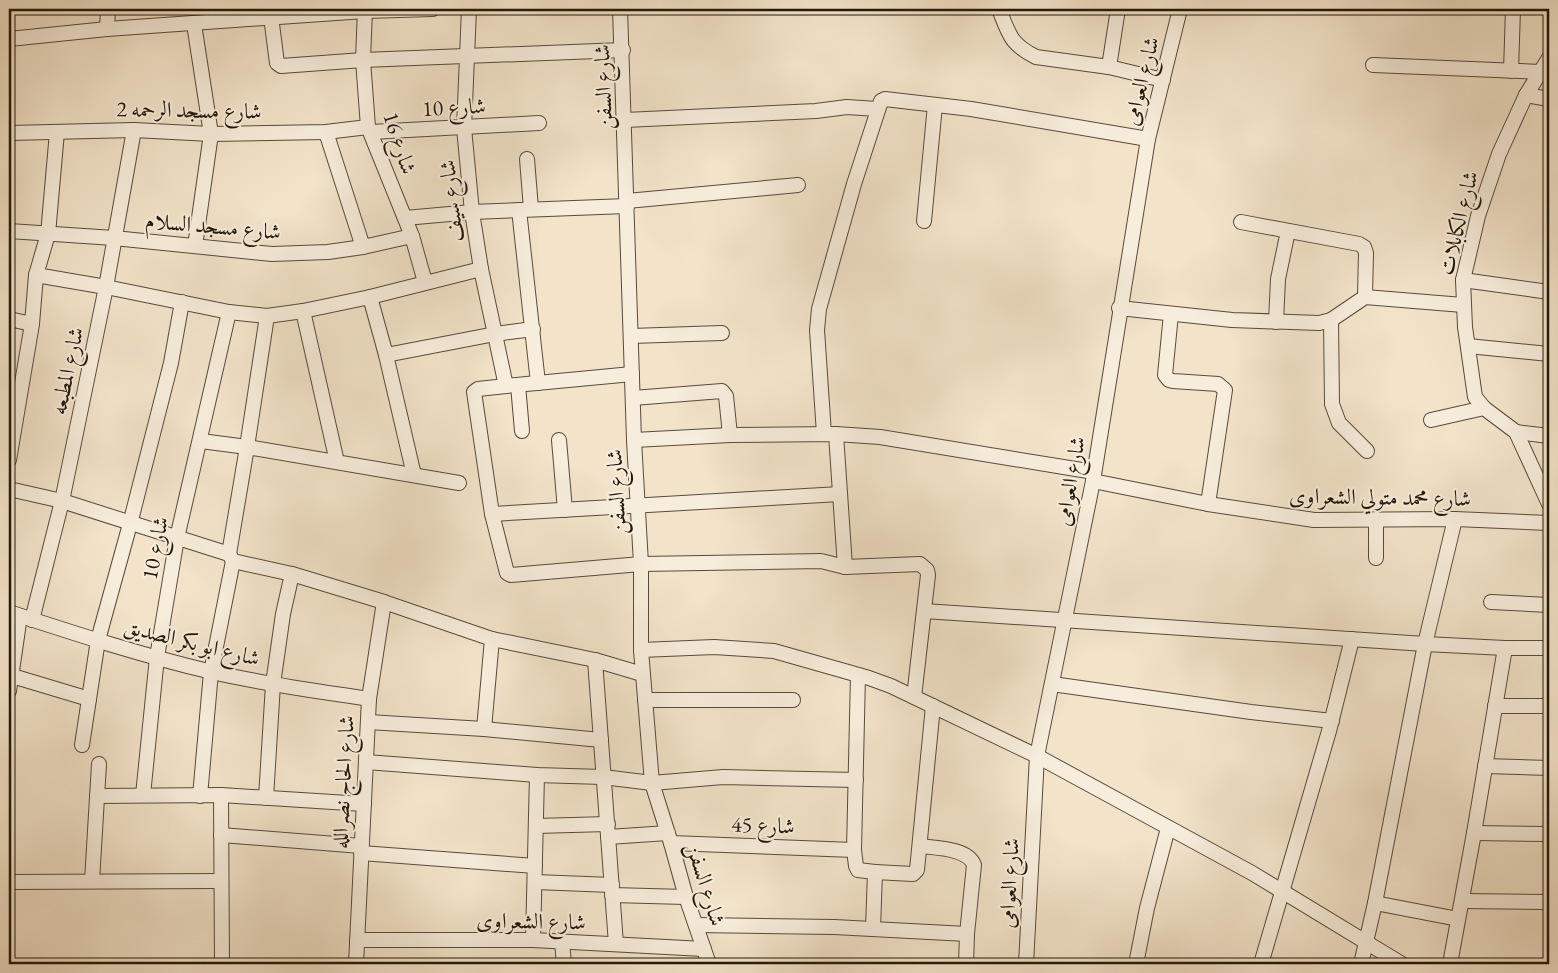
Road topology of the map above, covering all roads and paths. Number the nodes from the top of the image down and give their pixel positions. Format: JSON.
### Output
{"nodes":[{"id":1,"x":108,"y":9,"type":"edge"},
{"id":2,"x":433,"y":9,"type":"edge"},
{"id":3,"x":469,"y":9,"type":"edge"},
{"id":4,"x":620,"y":9,"type":"edge"},
{"id":5,"x":999,"y":9,"type":"edge"},
{"id":6,"x":1118,"y":9,"type":"edge"},
{"id":7,"x":1180,"y":9,"type":"edge"},
{"id":8,"x":1513,"y":9,"type":"edge"},
{"id":9,"x":365,"y":10,"type":"edge"},
{"id":10,"x":270,"y":13,"type":"edge"},
{"id":11,"x":230,"y":15,"type":"edge"},
{"id":12,"x":194,"y":24,"type":"junction"},
{"id":13,"x":108,"y":29,"type":"junction"},
{"id":14,"x":9,"y":39,"type":"edge"},
{"id":15,"x":623,"y":50,"type":"junction"},
{"id":16,"x":466,"y":56,"type":"junction"},
{"id":17,"x":1549,"y":58,"type":"edge"},
{"id":18,"x":364,"y":60,"type":"junction"},
{"id":19,"x":1373,"y":64,"type":"dead end"},
{"id":20,"x":1109,"y":67,"type":"junction"},
{"id":21,"x":1511,"y":70,"type":"junction"},
{"id":22,"x":1542,"y":72,"type":"junction"},
{"id":23,"x":1163,"y":80,"type":"junction"},
{"id":24,"x":1526,"y":95,"type":"junction"},
{"id":25,"x":1549,"y":99,"type":"edge"},
{"id":26,"x":935,"y":105,"type":"junction"},
{"id":27,"x":877,"y":110,"type":"junction"},
{"id":28,"x":625,"y":120,"type":"junction"},
{"id":29,"x":539,"y":123,"type":"dead end"},
{"id":30,"x":464,"y":128,"type":"junction"},
{"id":31,"x":134,"y":130,"type":"junction"},
{"id":32,"x":369,"y":130,"type":"junction"},
{"id":33,"x":57,"y":132,"type":"junction"},
{"id":34,"x":326,"y":132,"type":"junction"},
{"id":35,"x":9,"y":133,"type":"edge"},
{"id":36,"x":211,"y":134,"type":"junction"},
{"id":37,"x":1148,"y":139,"type":"junction"},
{"id":38,"x":527,"y":159,"type":"dead end"},
{"id":39,"x":798,"y":184,"type":"dead end"},
{"id":40,"x":627,"y":203,"type":"junction"},
{"id":41,"x":525,"y":210,"type":"junction"},
{"id":42,"x":472,"y":212,"type":"junction"},
{"id":43,"x":405,"y":218,"type":"junction"},
{"id":44,"x":924,"y":221,"type":"dead end"},
{"id":45,"x":1241,"y":222,"type":"dead end"},
{"id":46,"x":9,"y":230,"type":"edge"},
{"id":47,"x":1288,"y":231,"type":"junction"},
{"id":48,"x":48,"y":234,"type":"junction"},
{"id":49,"x":412,"y":236,"type":"junction"},
{"id":50,"x":114,"y":238,"type":"junction"},
{"id":51,"x":195,"y":246,"type":"junction"},
{"id":52,"x":363,"y":247,"type":"junction"},
{"id":53,"x":480,"y":269,"type":"junction"},
{"id":54,"x":36,"y":275,"type":"junction"},
{"id":55,"x":1463,"y":280,"type":"junction"},
{"id":56,"x":425,"y":282,"type":"junction"},
{"id":57,"x":106,"y":287,"type":"junction"},
{"id":58,"x":1549,"y":292,"type":"edge"},
{"id":59,"x":370,"y":297,"type":"junction"},
{"id":60,"x":1365,"y":297,"type":"junction"},
{"id":61,"x":182,"y":302,"type":"junction"},
{"id":62,"x":1463,"y":305,"type":"junction"},
{"id":63,"x":1119,"y":308,"type":"junction"},
{"id":64,"x":303,"y":311,"type":"junction"},
{"id":65,"x":229,"y":312,"type":"junction"},
{"id":66,"x":1171,"y":314,"type":"junction"},
{"id":67,"x":267,"y":316,"type":"junction"},
{"id":68,"x":9,"y":319,"type":"edge"},
{"id":69,"x":1331,"y":320,"type":"junction"},
{"id":70,"x":1276,"y":322,"type":"junction"},
{"id":71,"x":32,"y":324,"type":"junction"},
{"id":72,"x":532,"y":329,"type":"junction"},
{"id":73,"x":722,"y":333,"type":"dead end"},
{"id":74,"x":495,"y":334,"type":"junction"},
{"id":75,"x":631,"y":336,"type":"junction"},
{"id":76,"x":1468,"y":346,"type":"junction"},
{"id":77,"x":1549,"y":354,"type":"edge"},
{"id":78,"x":386,"y":355,"type":"junction"},
{"id":79,"x":632,"y":374,"type":"junction"},
{"id":80,"x":538,"y":383,"type":"junction"},
{"id":81,"x":512,"y":385,"type":"junction"},
{"id":82,"x":633,"y":398,"type":"junction"},
{"id":83,"x":1484,"y":408,"type":"junction"},
{"id":84,"x":1431,"y":420,"type":"dead end"},
{"id":85,"x":522,"y":431,"type":"dead end"},
{"id":86,"x":1516,"y":432,"type":"junction"},
{"id":87,"x":830,"y":434,"type":"junction"},
{"id":88,"x":730,"y":435,"type":"junction"},
{"id":89,"x":1549,"y":436,"type":"edge"},
{"id":90,"x":559,"y":440,"type":"dead end"},
{"id":91,"x":634,"y":440,"type":"junction"},
{"id":92,"x":201,"y":441,"type":"junction"},
{"id":93,"x":247,"y":447,"type":"junction"},
{"id":94,"x":1367,"y":451,"type":"dead end"},
{"id":95,"x":9,"y":460,"type":"edge"},
{"id":96,"x":337,"y":462,"type":"junction"},
{"id":97,"x":414,"y":475,"type":"junction"},
{"id":98,"x":1093,"y":476,"type":"junction"},
{"id":99,"x":459,"y":483,"type":"dead end"},
{"id":100,"x":9,"y":492,"type":"edge"},
{"id":101,"x":840,"y":494,"type":"junction"},
{"id":102,"x":62,"y":501,"type":"junction"},
{"id":103,"x":1208,"y":504,"type":"junction"},
{"id":104,"x":1549,"y":504,"type":"edge"},
{"id":105,"x":638,"y":506,"type":"junction"},
{"id":106,"x":566,"y":510,"type":"junction"},
{"id":107,"x":492,"y":514,"type":"junction"},
{"id":108,"x":1376,"y":519,"type":"junction"},
{"id":109,"x":1455,"y":519,"type":"junction"},
{"id":110,"x":1549,"y":523,"type":"edge"},
{"id":111,"x":130,"y":524,"type":"junction"},
{"id":112,"x":177,"y":538,"type":"junction"},
{"id":113,"x":231,"y":558,"type":"junction"},
{"id":114,"x":1376,"y":558,"type":"dead end"},
{"id":115,"x":641,"y":564,"type":"junction"},
{"id":116,"x":845,"y":567,"type":"junction"},
{"id":117,"x":292,"y":574,"type":"junction"},
{"id":118,"x":384,"y":602,"type":"junction"},
{"id":119,"x":1491,"y":602,"type":"dead end"},
{"id":120,"x":1549,"y":605,"type":"edge"},
{"id":121,"x":924,"y":611,"type":"junction"},
{"id":122,"x":21,"y":616,"type":"edge"},
{"id":123,"x":1065,"y":620,"type":"junction"},
{"id":124,"x":492,"y":639,"type":"junction"},
{"id":125,"x":1352,"y":639,"type":"junction"},
{"id":126,"x":98,"y":640,"type":"junction"},
{"id":127,"x":1425,"y":644,"type":"junction"},
{"id":128,"x":1504,"y":648,"type":"junction"},
{"id":129,"x":1549,"y":648,"type":"edge"},
{"id":130,"x":641,"y":650,"type":"junction"},
{"id":131,"x":157,"y":657,"type":"junction"},
{"id":132,"x":595,"y":660,"type":"junction"},
{"id":133,"x":211,"y":672,"type":"junction"},
{"id":134,"x":642,"y":674,"type":"junction"},
{"id":135,"x":858,"y":675,"type":"junction"},
{"id":136,"x":10,"y":676,"type":"edge"},
{"id":137,"x":273,"y":684,"type":"junction"},
{"id":138,"x":1052,"y":684,"type":"junction"},
{"id":139,"x":9,"y":691,"type":"edge"},
{"id":140,"x":914,"y":697,"type":"junction"},
{"id":141,"x":89,"y":699,"type":"junction"},
{"id":142,"x":369,"y":699,"type":"junction"},
{"id":143,"x":645,"y":700,"type":"junction"},
{"id":144,"x":793,"y":700,"type":"dead end"},
{"id":145,"x":933,"y":706,"type":"junction"},
{"id":146,"x":1495,"y":706,"type":"junction"},
{"id":147,"x":1549,"y":706,"type":"edge"},
{"id":148,"x":1332,"y":721,"type":"junction"},
{"id":149,"x":368,"y":722,"type":"junction"},
{"id":150,"x":484,"y":729,"type":"junction"},
{"id":151,"x":601,"y":740,"type":"junction"},
{"id":152,"x":82,"y":745,"type":"dead end"},
{"id":153,"x":1037,"y":756,"type":"junction"},
{"id":154,"x":366,"y":762,"type":"junction"},
{"id":155,"x":99,"y":764,"type":"dead end"},
{"id":156,"x":1485,"y":766,"type":"junction"},
{"id":157,"x":1549,"y":768,"type":"edge"},
{"id":158,"x":537,"y":775,"type":"junction"},
{"id":159,"x":604,"y":777,"type":"junction"},
{"id":160,"x":856,"y":780,"type":"junction"},
{"id":161,"x":652,"y":783,"type":"junction"},
{"id":162,"x":221,"y":795,"type":"junction"},
{"id":163,"x":97,"y":796,"type":"junction"},
{"id":164,"x":143,"y":796,"type":"junction"},
{"id":165,"x":200,"y":796,"type":"junction"},
{"id":166,"x":266,"y":798,"type":"junction"},
{"id":167,"x":364,"y":804,"type":"junction"},
{"id":168,"x":536,"y":826,"type":"junction"},
{"id":169,"x":1168,"y":828,"type":"junction"},
{"id":170,"x":608,"y":831,"type":"junction"},
{"id":171,"x":1474,"y":832,"type":"junction"},
{"id":172,"x":1549,"y":834,"type":"edge"},
{"id":173,"x":221,"y":836,"type":"junction"},
{"id":174,"x":670,"y":838,"type":"junction"},
{"id":175,"x":920,"y":846,"type":"junction"},
{"id":176,"x":361,"y":849,"type":"junction"},
{"id":177,"x":854,"y":850,"type":"junction"},
{"id":178,"x":535,"y":866,"type":"junction"},
{"id":179,"x":875,"y":872,"type":"junction"},
{"id":180,"x":92,"y":881,"type":"junction"},
{"id":181,"x":221,"y":881,"type":"junction"},
{"id":182,"x":9,"y":882,"type":"edge"},
{"id":183,"x":535,"y":882,"type":"junction"},
{"id":184,"x":612,"y":890,"type":"junction"},
{"id":185,"x":1282,"y":892,"type":"junction"},
{"id":186,"x":686,"y":897,"type":"junction"},
{"id":187,"x":1462,"y":901,"type":"junction"},
{"id":188,"x":1549,"y":902,"type":"edge"},
{"id":189,"x":1376,"y":903,"type":"junction"},
{"id":190,"x":1458,"y":919,"type":"junction"},
{"id":191,"x":696,"y":926,"type":"junction"},
{"id":192,"x":873,"y":929,"type":"junction"},
{"id":193,"x":967,"y":934,"type":"junction"},
{"id":194,"x":357,"y":940,"type":"junction"},
{"id":195,"x":533,"y":940,"type":"junction"},
{"id":196,"x":562,"y":942,"type":"junction"},
{"id":197,"x":616,"y":944,"type":"junction"},
{"id":198,"x":1366,"y":944,"type":"junction"},
{"id":199,"x":704,"y":949,"type":"junction"},
{"id":200,"x":222,"y":964,"type":"edge"},
{"id":201,"x":356,"y":964,"type":"edge"},
{"id":202,"x":564,"y":964,"type":"edge"},
{"id":203,"x":709,"y":964,"type":"edge"},
{"id":204,"x":966,"y":964,"type":"edge"},
{"id":205,"x":1026,"y":964,"type":"edge"},
{"id":206,"x":1136,"y":964,"type":"edge"},
{"id":207,"x":1261,"y":964,"type":"edge"},
{"id":208,"x":1361,"y":964,"type":"edge"},
{"id":209,"x":1402,"y":964,"type":"edge"},
{"id":210,"x":1450,"y":964,"type":"edge"}],
"edges":[{"from":1,"to":13,"type":"street"},
{"from":2,"to":9,"type":"street"},
{"from":3,"to":16,"type":"street","name":"شارع سيف"},
{"from":4,"to":15,"type":"street","name":"شارع السفن"},
{"from":5,"to":20,"type":"street"},
{"from":6,"to":20,"type":"street"},
{"from":7,"to":23,"type":"street","name":"شارع العوامى"},
{"from":8,"to":21,"type":"street"},
{"from":9,"to":10,"type":"street"},
{"from":9,"to":18,"type":"street","name":"شارع 16"},
{"from":10,"to":11,"type":"street"},
{"from":10,"to":18,"type":"street"},
{"from":11,"to":12,"type":"street"},
{"from":12,"to":13,"type":"street"},
{"from":12,"to":36,"type":"street"},
{"from":13,"to":14,"type":"street"},
{"from":15,"to":16,"type":"street"},
{"from":15,"to":28,"type":"street","name":"شارع السفن"},
{"from":16,"to":18,"type":"street"},
{"from":16,"to":30,"type":"street","name":"شارع سيف"},
{"from":17,"to":22,"type":"street","name":"شارع الكابلات"},
{"from":18,"to":32,"type":"street","name":"شارع 16"},
{"from":19,"to":21,"type":"street"},
{"from":20,"to":23,"type":"street"},
{"from":21,"to":22,"type":"street"},
{"from":22,"to":24,"type":"street","name":"شارع الكابلات"},
{"from":23,"to":37,"type":"street","name":"شارع العوامى"},
{"from":24,"to":25,"type":"street"},
{"from":24,"to":55,"type":"street","name":"شارع الكابلات"},
{"from":26,"to":27,"type":"street"},
{"from":26,"to":37,"type":"street"},
{"from":26,"to":44,"type":"street"},
{"from":27,"to":28,"type":"street"},
{"from":27,"to":87,"type":"street"},
{"from":28,"to":40,"type":"street","name":"شارع السفن"},
{"from":29,"to":30,"type":"street","name":"شارع 10"},
{"from":30,"to":32,"type":"street","name":"شارع 10"},
{"from":30,"to":42,"type":"street","name":"شارع سيف"},
{"from":31,"to":33,"type":"street","name":"شارع مسجد الرحمه 2"},
{"from":31,"to":36,"type":"street","name":"شارع مسجد الرحمه 2"},
{"from":31,"to":50,"type":"street","name":"شارع المطبعه"},
{"from":32,"to":34,"type":"street","name":"شارع مسجد الرحمه 2"},
{"from":32,"to":43,"type":"street","name":"شارع 16"},
{"from":33,"to":35,"type":"street","name":"شارع مسجد الرحمه 2"},
{"from":33,"to":48,"type":"street"},
{"from":34,"to":36,"type":"street","name":"شارع مسجد الرحمه 2"},
{"from":34,"to":52,"type":"street"},
{"from":36,"to":51,"type":"street"},
{"from":37,"to":63,"type":"street","name":"شارع العوامى"},
{"from":38,"to":41,"type":"street"},
{"from":39,"to":40,"type":"street"},
{"from":40,"to":41,"type":"street"},
{"from":40,"to":75,"type":"street","name":"شارع السفن"},
{"from":41,"to":42,"type":"street"},
{"from":41,"to":72,"type":"street"},
{"from":42,"to":43,"type":"street"},
{"from":42,"to":53,"type":"street","name":"شارع سيف"},
{"from":43,"to":49,"type":"street","name":"شارع 16"},
{"from":45,"to":47,"type":"street"},
{"from":46,"to":48,"type":"street","name":"شارع مسجد السلام"},
{"from":47,"to":60,"type":"street"},
{"from":47,"to":70,"type":"street"},
{"from":48,"to":50,"type":"street","name":"شارع مسجد السلام"},
{"from":48,"to":54,"type":"street"},
{"from":49,"to":52,"type":"street","name":"شارع مسجد السلام"},
{"from":49,"to":56,"type":"street","name":"شارع 16"},
{"from":50,"to":51,"type":"street","name":"شارع مسجد السلام"},
{"from":50,"to":57,"type":"street","name":"شارع المطبعه"},
{"from":51,"to":52,"type":"street","name":"شارع مسجد السلام"},
{"from":53,"to":56,"type":"street"},
{"from":53,"to":74,"type":"street","name":"شارع سيف"},
{"from":54,"to":57,"type":"street"},
{"from":54,"to":71,"type":"street"},
{"from":55,"to":58,"type":"street"},
{"from":55,"to":62,"type":"street","name":"شارع الكابلات"},
{"from":56,"to":59,"type":"street"},
{"from":57,"to":61,"type":"street"},
{"from":57,"to":102,"type":"street","name":"شارع المطبعه"},
{"from":59,"to":64,"type":"street"},
{"from":59,"to":78,"type":"street"},
{"from":60,"to":62,"type":"street"},
{"from":60,"to":69,"type":"street"},
{"from":61,"to":65,"type":"street"},
{"from":61,"to":111,"type":"street"},
{"from":62,"to":76,"type":"street","name":"شارع الكابلات"},
{"from":63,"to":66,"type":"street"},
{"from":63,"to":98,"type":"street","name":"شارع العوامى"},
{"from":64,"to":67,"type":"street"},
{"from":64,"to":96,"type":"street"},
{"from":65,"to":67,"type":"street"},
{"from":65,"to":92,"type":"street","name":"شارع 10"},
{"from":66,"to":70,"type":"street"},
{"from":66,"to":103,"type":"street"},
{"from":67,"to":93,"type":"street"},
{"from":68,"to":71,"type":"street"},
{"from":69,"to":70,"type":"street"},
{"from":69,"to":94,"type":"street"},
{"from":71,"to":95,"type":"street"},
{"from":72,"to":74,"type":"street"},
{"from":72,"to":80,"type":"street"},
{"from":73,"to":75,"type":"street"},
{"from":74,"to":78,"type":"street"},
{"from":74,"to":81,"type":"street","name":"شارع سيف"},
{"from":75,"to":79,"type":"street","name":"شارع السفن"},
{"from":76,"to":77,"type":"street"},
{"from":76,"to":83,"type":"street","name":"شارع الكابلات"},
{"from":78,"to":97,"type":"street"},
{"from":79,"to":80,"type":"street"},
{"from":79,"to":82,"type":"street","name":"شارع السفن"},
{"from":80,"to":81,"type":"street"},
{"from":81,"to":85,"type":"street","name":"شارع سيف"},
{"from":81,"to":107,"type":"street"},
{"from":82,"to":88,"type":"street"},
{"from":82,"to":91,"type":"street","name":"شارع السفن"},
{"from":83,"to":84,"type":"street"},
{"from":83,"to":86,"type":"street","name":"شارع الكابلات"},
{"from":86,"to":89,"type":"street"},
{"from":86,"to":104,"type":"street","name":"شارع الكابلات"},
{"from":87,"to":88,"type":"street","name":"شارع محمد متولي الشعراوى"},
{"from":87,"to":98,"type":"street","name":"شارع محمد متولي الشعراوى"},
{"from":87,"to":101,"type":"street"},
{"from":88,"to":91,"type":"street","name":"شارع محمد متولي الشعراوى"},
{"from":90,"to":106,"type":"street"},
{"from":91,"to":105,"type":"street","name":"شارع السفن"},
{"from":92,"to":93,"type":"street"},
{"from":92,"to":112,"type":"street","name":"شارع 10"},
{"from":93,"to":96,"type":"street"},
{"from":93,"to":113,"type":"street"},
{"from":96,"to":97,"type":"street"},
{"from":97,"to":99,"type":"street"},
{"from":98,"to":103,"type":"street","name":"شارع محمد متولي الشعراوى"},
{"from":98,"to":123,"type":"street","name":"شارع العوامى"},
{"from":100,"to":102,"type":"street"},
{"from":101,"to":105,"type":"street"},
{"from":101,"to":116,"type":"street"},
{"from":102,"to":111,"type":"street"},
{"from":102,"to":122,"type":"street","name":"شارع المطبعه"},
{"from":103,"to":108,"type":"street","name":"شارع محمد متولي الشعراوى"},
{"from":105,"to":106,"type":"street"},
{"from":105,"to":115,"type":"street","name":"شارع السفن"},
{"from":106,"to":107,"type":"street"},
{"from":107,"to":115,"type":"street"},
{"from":108,"to":109,"type":"street","name":"شارع محمد متولي الشعراوى"},
{"from":108,"to":114,"type":"street"},
{"from":109,"to":110,"type":"street","name":"شارع محمد متولي الشعراوى"},
{"from":109,"to":127,"type":"street"},
{"from":111,"to":112,"type":"street"},
{"from":111,"to":126,"type":"street"},
{"from":112,"to":113,"type":"street"},
{"from":112,"to":131,"type":"street","name":"شارع 10"},
{"from":113,"to":117,"type":"street"},
{"from":113,"to":133,"type":"street"},
{"from":115,"to":116,"type":"street"},
{"from":115,"to":130,"type":"street","name":"شارع السفن"},
{"from":116,"to":121,"type":"street"},
{"from":117,"to":118,"type":"street"},
{"from":117,"to":137,"type":"street"},
{"from":118,"to":124,"type":"street"},
{"from":118,"to":142,"type":"street","name":"شارع الحاج نصرالله"},
{"from":119,"to":120,"type":"street"},
{"from":121,"to":123,"type":"street"},
{"from":121,"to":140,"type":"street"},
{"from":122,"to":126,"type":"street","name":"شارع ابو بكر الصديق"},
{"from":122,"to":136,"type":"street","name":"شارع المطبعه"},
{"from":123,"to":125,"type":"street"},
{"from":123,"to":138,"type":"street","name":"شارع العوامى"},
{"from":124,"to":132,"type":"street"},
{"from":124,"to":150,"type":"street"},
{"from":125,"to":127,"type":"street"},
{"from":125,"to":148,"type":"street"},
{"from":126,"to":131,"type":"street","name":"شارع ابو بكر الصديق"},
{"from":126,"to":141,"type":"street"},
{"from":127,"to":128,"type":"street"},
{"from":127,"to":189,"type":"street"},
{"from":128,"to":129,"type":"street"},
{"from":128,"to":146,"type":"street"},
{"from":130,"to":134,"type":"street","name":"شارع السفن"},
{"from":130,"to":135,"type":"street"},
{"from":131,"to":133,"type":"street","name":"شارع ابو بكر الصديق"},
{"from":131,"to":164,"type":"street","name":"شارع 10"},
{"from":132,"to":134,"type":"street"},
{"from":132,"to":151,"type":"street"},
{"from":133,"to":137,"type":"street","name":"شارع ابو بكر الصديق"},
{"from":133,"to":165,"type":"street"},
{"from":134,"to":143,"type":"street","name":"شارع السفن"},
{"from":135,"to":140,"type":"street"},
{"from":135,"to":160,"type":"street"},
{"from":136,"to":139,"type":"street","name":"شارع المطبعه"},
{"from":136,"to":141,"type":"street"},
{"from":137,"to":142,"type":"street","name":"شارع ابو بكر الصديق"},
{"from":137,"to":166,"type":"street"},
{"from":138,"to":148,"type":"street"},
{"from":138,"to":153,"type":"street","name":"شارع العوامى"},
{"from":140,"to":145,"type":"street"},
{"from":141,"to":152,"type":"street"},
{"from":142,"to":149,"type":"street","name":"شارع الحاج نصرالله"},
{"from":143,"to":144,"type":"street"},
{"from":143,"to":161,"type":"street","name":"شارع السفن"},
{"from":145,"to":153,"type":"street"},
{"from":145,"to":175,"type":"street"},
{"from":146,"to":147,"type":"street"},
{"from":146,"to":156,"type":"street"},
{"from":148,"to":185,"type":"street"},
{"from":149,"to":150,"type":"street"},
{"from":149,"to":154,"type":"street","name":"شارع الحاج نصرالله"},
{"from":150,"to":151,"type":"street"},
{"from":151,"to":159,"type":"street"},
{"from":153,"to":169,"type":"street"},
{"from":153,"to":205,"type":"street","name":"شارع العوامى"},
{"from":154,"to":158,"type":"street"},
{"from":154,"to":167,"type":"street","name":"شارع الحاج نصرالله"},
{"from":155,"to":163,"type":"street"},
{"from":156,"to":157,"type":"street"},
{"from":156,"to":171,"type":"street"},
{"from":158,"to":159,"type":"street"},
{"from":158,"to":168,"type":"street"},
{"from":159,"to":161,"type":"street"},
{"from":159,"to":170,"type":"street"},
{"from":160,"to":161,"type":"street"},
{"from":160,"to":177,"type":"street"},
{"from":161,"to":174,"type":"street","name":"شارع السفن"},
{"from":162,"to":165,"type":"street"},
{"from":162,"to":166,"type":"street"},
{"from":162,"to":173,"type":"street"},
{"from":163,"to":164,"type":"street"},
{"from":163,"to":180,"type":"street"},
{"from":164,"to":165,"type":"street"},
{"from":166,"to":167,"type":"street"},
{"from":167,"to":176,"type":"street","name":"شارع الحاج نصرالله"},
{"from":168,"to":170,"type":"street","name":"شارع 45"},
{"from":168,"to":178,"type":"street"},
{"from":169,"to":185,"type":"street"},
{"from":169,"to":206,"type":"street"},
{"from":170,"to":174,"type":"street","name":"شارع 45"},
{"from":170,"to":184,"type":"street"},
{"from":171,"to":172,"type":"street"},
{"from":171,"to":187,"type":"street"},
{"from":173,"to":176,"type":"street"},
{"from":173,"to":181,"type":"street"},
{"from":174,"to":177,"type":"street","name":"شارع 45"},
{"from":174,"to":186,"type":"street","name":"شارع السفن"},
{"from":175,"to":179,"type":"street"},
{"from":175,"to":193,"type":"street"},
{"from":176,"to":178,"type":"street"},
{"from":176,"to":194,"type":"street","name":"شارع الحاج نصرالله"},
{"from":177,"to":179,"type":"street"},
{"from":178,"to":183,"type":"street"},
{"from":179,"to":192,"type":"street"},
{"from":180,"to":181,"type":"street"},
{"from":180,"to":182,"type":"street"},
{"from":181,"to":200,"type":"street"},
{"from":183,"to":184,"type":"street"},
{"from":183,"to":195,"type":"street"},
{"from":184,"to":186,"type":"street"},
{"from":184,"to":197,"type":"street"},
{"from":185,"to":198,"type":"street"},
{"from":185,"to":207,"type":"street"},
{"from":186,"to":191,"type":"street","name":"شارع السفن"},
{"from":187,"to":188,"type":"street"},
{"from":187,"to":190,"type":"street"},
{"from":189,"to":190,"type":"street"},
{"from":189,"to":198,"type":"street"},
{"from":190,"to":210,"type":"street"},
{"from":191,"to":192,"type":"street"},
{"from":191,"to":199,"type":"street","name":"شارع السفن"},
{"from":192,"to":193,"type":"street"},
{"from":193,"to":204,"type":"street"},
{"from":194,"to":195,"type":"street","name":"شارع الشعراوى"},
{"from":194,"to":201,"type":"street","name":"شارع الحاج نصرالله"},
{"from":195,"to":196,"type":"street","name":"شارع الشعراوى"},
{"from":196,"to":197,"type":"street","name":"شارع الشعراوى"},
{"from":196,"to":202,"type":"street"},
{"from":197,"to":199,"type":"street","name":"شارع الشعراوى"},
{"from":198,"to":208,"type":"street"},
{"from":198,"to":209,"type":"street"},
{"from":199,"to":203,"type":"street","name":"شارع السفن"}]}
